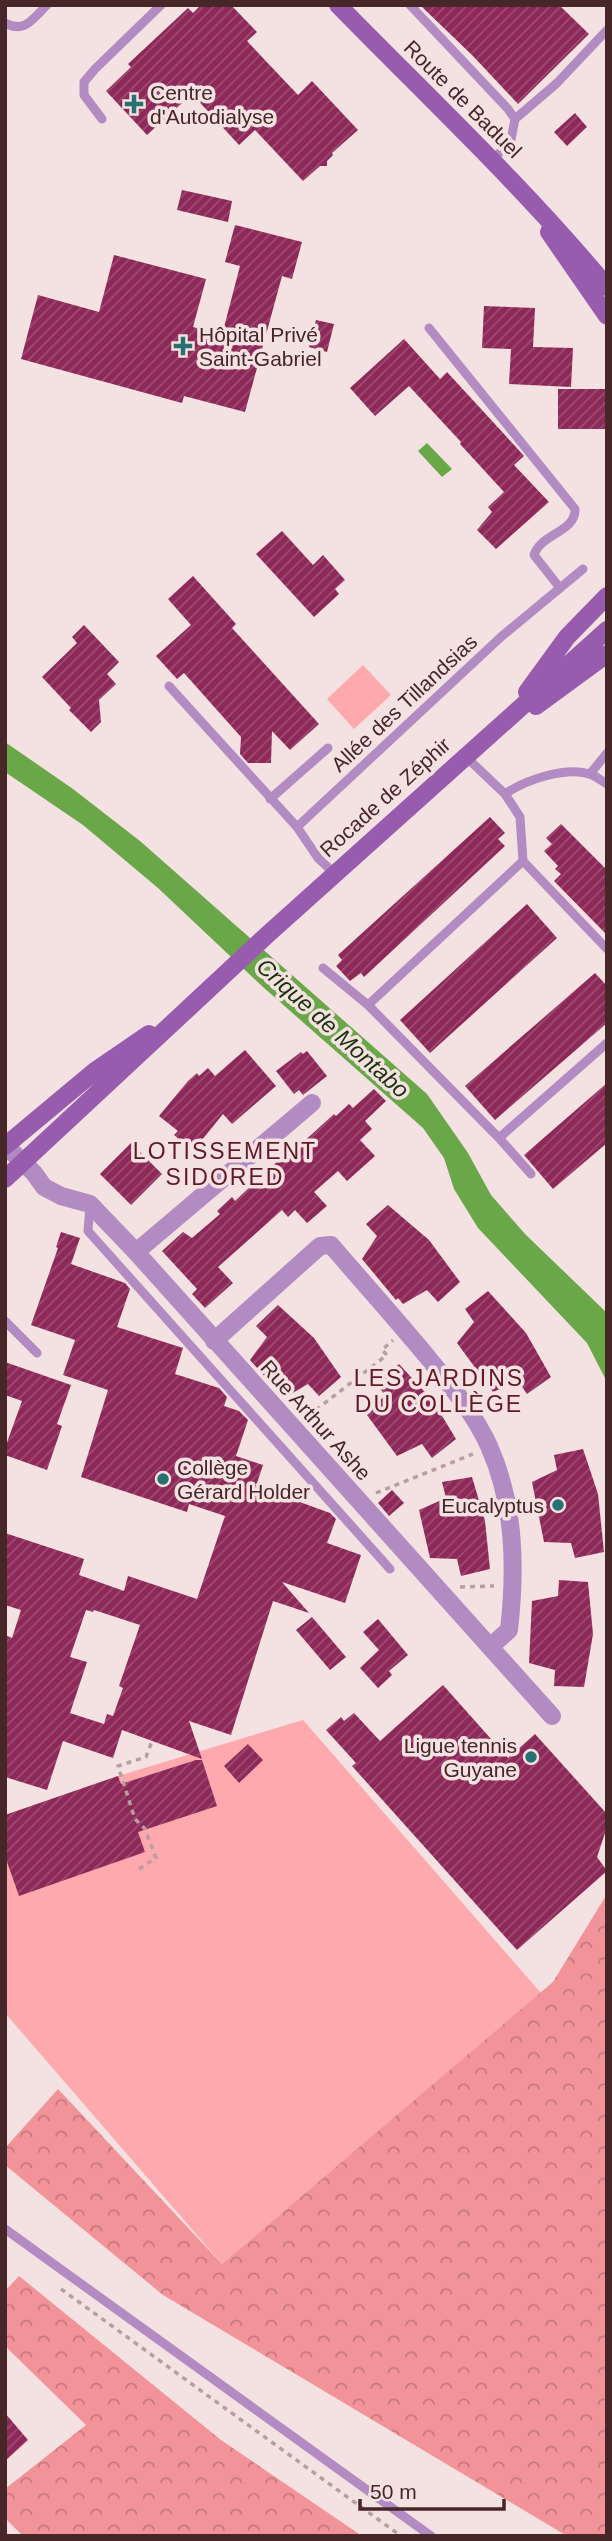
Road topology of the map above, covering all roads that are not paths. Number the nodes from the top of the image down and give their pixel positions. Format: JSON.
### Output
{"nodes":[{"id":1,"x":47,"y":5,"type":"edge"},
{"id":2,"x":161,"y":5,"type":"edge"},
{"id":3,"x":338,"y":5,"type":"edge"},
{"id":4,"x":410,"y":5,"type":"edge"},
{"id":5,"x":5,"y":23,"type":"edge"},
{"id":6,"x":607,"y":30,"type":"edge"},
{"id":7,"x":102,"y":119,"type":"dead end"},
{"id":8,"x":515,"y":119,"type":"junction"},
{"id":9,"x":492,"y":161,"type":"junction"},
{"id":10,"x":520,"y":188,"type":"junction"},
{"id":11,"x":556,"y":226,"type":"junction"},
{"id":12,"x":607,"y":269,"type":"edge"},
{"id":13,"x":607,"y":287,"type":"edge"},
{"id":14,"x":607,"y":317,"type":"edge"},
{"id":15,"x":429,"y":328,"type":"dead end"},
{"id":16,"x":583,"y":569,"type":"dead end"},
{"id":17,"x":560,"y":588,"type":"junction"},
{"id":18,"x":607,"y":596,"type":"edge"},
{"id":19,"x":607,"y":630,"type":"edge"},
{"id":20,"x":607,"y":654,"type":"edge"},
{"id":21,"x":169,"y":686,"type":"dead end"},
{"id":22,"x":507,"y":720,"type":"junction"},
{"id":23,"x":327,"y":748,"type":"dead end"},
{"id":24,"x":607,"y":753,"type":"edge"},
{"id":25,"x":464,"y":756,"type":"junction"},
{"id":26,"x":590,"y":774,"type":"junction"},
{"id":27,"x":607,"y":784,"type":"edge"},
{"id":28,"x":505,"y":794,"type":"junction"},
{"id":29,"x":270,"y":799,"type":"junction"},
{"id":30,"x":297,"y":827,"type":"junction"},
{"id":31,"x":523,"y":862,"type":"junction"},
{"id":32,"x":335,"y":874,"type":"junction"},
{"id":33,"x":607,"y":949,"type":"edge"},
{"id":34,"x":324,"y":968,"type":"dead end"},
{"id":35,"x":197,"y":1001,"type":"junction"},
{"id":36,"x":368,"y":1005,"type":"junction"},
{"id":37,"x":607,"y":1043,"type":"edge"},
{"id":38,"x":312,"y":1103,"type":"dead end"},
{"id":39,"x":499,"y":1138,"type":"junction"},
{"id":40,"x":6,"y":1146,"type":"edge"},
{"id":41,"x":29,"y":1168,"type":"junction"},
{"id":42,"x":531,"y":1174,"type":"dead end"},
{"id":43,"x":5,"y":1179,"type":"edge"},
{"id":44,"x":90,"y":1204,"type":"junction"},
{"id":45,"x":136,"y":1252,"type":"junction"},
{"id":46,"x":5,"y":1321,"type":"edge"},
{"id":47,"x":214,"y":1341,"type":"junction"},
{"id":48,"x":37,"y":1353,"type":"dead end"},
{"id":49,"x":390,"y":1569,"type":"dead end"},
{"id":50,"x":490,"y":1647,"type":"junction"},
{"id":51,"x":552,"y":1716,"type":"dead end"},
{"id":52,"x":5,"y":2229,"type":"edge"},
{"id":53,"x":431,"y":2536,"type":"edge"}],
"edges":[{"from":1,"to":5,"type":"lane"},
{"from":2,"to":7,"type":"lane"},
{"from":3,"to":9,"type":"main road","name":"Route de Baduel"},
{"from":4,"to":8,"type":"lane"},
{"from":6,"to":8,"type":"lane"},
{"from":8,"to":9,"type":"lane"},
{"from":9,"to":10,"type":"main road","name":"Route de Baduel"},
{"from":10,"to":11,"type":"main road","name":"Route de Baduel"},
{"from":10,"to":14,"type":"main road"},
{"from":11,"to":12,"type":"main road","name":"Route de Baduel"},
{"from":11,"to":13,"type":"main road","name":"Route de Baduel"},
{"from":15,"to":17,"type":"lane"},
{"from":16,"to":17,"type":"lane","name":"Allée des Tillandsias"},
{"from":17,"to":30,"type":"lane","name":"Allée des Tillandsias"},
{"from":18,"to":22,"type":"main road"},
{"from":19,"to":22,"type":"main road","name":"Rocade de Zéphir"},
{"from":20,"to":22,"type":"main road"},
{"from":21,"to":29,"type":"lane"},
{"from":22,"to":25,"type":"main road","name":"Rocade de Zéphir"},
{"from":23,"to":29,"type":"lane"},
{"from":24,"to":26,"type":"lane"},
{"from":25,"to":28,"type":"lane"},
{"from":25,"to":32,"type":"main road","name":"Rocade de Zéphir"},
{"from":26,"to":27,"type":"lane"},
{"from":26,"to":28,"type":"lane"},
{"from":28,"to":31,"type":"lane"},
{"from":29,"to":30,"type":"lane"},
{"from":30,"to":32,"type":"lane"},
{"from":31,"to":33,"type":"lane"},
{"from":31,"to":36,"type":"lane"},
{"from":32,"to":35,"type":"main road","name":"Rocade de Zéphir"},
{"from":34,"to":36,"type":"lane"},
{"from":35,"to":40,"type":"main road","name":"Rocade de Zéphir"},
{"from":35,"to":41,"type":"main road","name":"Rocade de Zéphir"},
{"from":36,"to":39,"type":"lane"},
{"from":37,"to":39,"type":"lane"},
{"from":38,"to":45,"type":"street"},
{"from":39,"to":42,"type":"lane"},
{"from":40,"to":41,"type":"street","name":"Rue Arthur Ashe"},
{"from":41,"to":43,"type":"main road","name":"Rocade de Zéphir"},
{"from":41,"to":44,"type":"street","name":"Rue Arthur Ashe"},
{"from":44,"to":45,"type":"street","name":"Rue Arthur Ashe"},
{"from":44,"to":49,"type":"lane"},
{"from":45,"to":47,"type":"street","name":"Rue Arthur Ashe"},
{"from":46,"to":48,"type":"lane"},
{"from":47,"to":50,"type":"street","name":"Rue Arthur Ashe"},
{"from":47,"to":50,"type":"street"},
{"from":50,"to":51,"type":"street","name":"Rue Arthur Ashe"},
{"from":52,"to":53,"type":"lane"}]}
